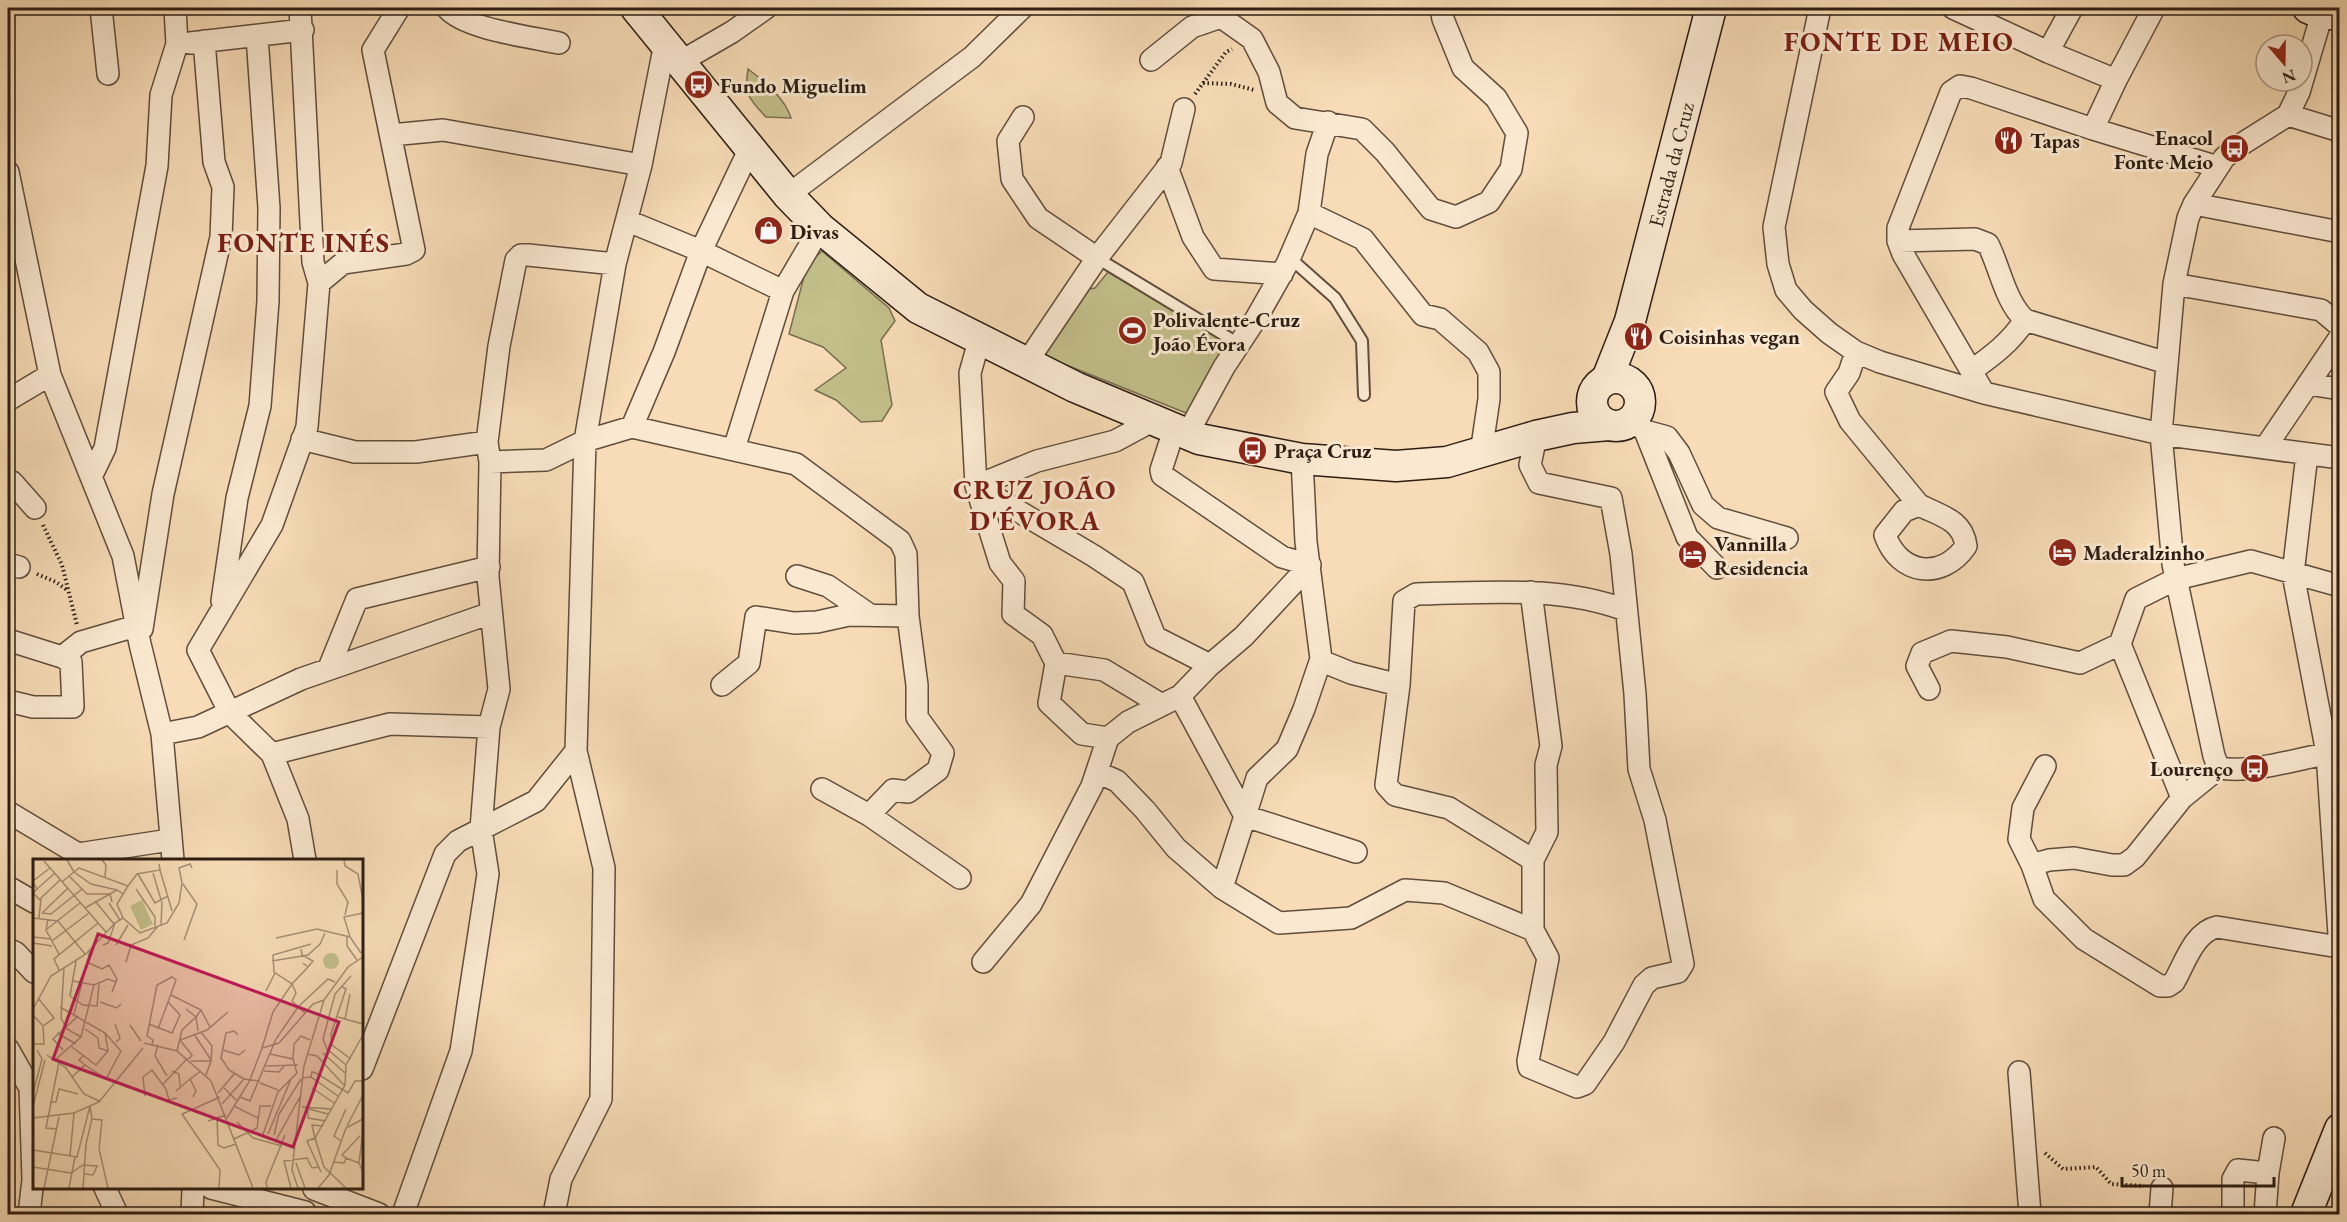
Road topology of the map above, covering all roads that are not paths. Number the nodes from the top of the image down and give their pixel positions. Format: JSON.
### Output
{"nodes":[{"id":1,"x":101,"y":8,"type":"edge"},
{"id":2,"x":175,"y":8,"type":"edge"},
{"id":3,"x":300,"y":8,"type":"edge"},
{"id":4,"x":399,"y":8,"type":"edge"},
{"id":5,"x":447,"y":8,"type":"edge"},
{"id":6,"x":636,"y":8,"type":"edge"},
{"id":7,"x":1022,"y":8,"type":"edge"},
{"id":8,"x":1441,"y":8,"type":"edge"},
{"id":9,"x":1711,"y":8,"type":"edge"},
{"id":10,"x":1820,"y":8,"type":"edge"},
{"id":11,"x":1953,"y":8,"type":"edge"},
{"id":12,"x":2072,"y":8,"type":"edge"},
{"id":13,"x":2154,"y":8,"type":"edge"},
{"id":14,"x":754,"y":11,"type":"edge"},
{"id":15,"x":2323,"y":12,"type":"edge"},
{"id":16,"x":303,"y":30,"type":"junction"},
{"id":17,"x":257,"y":36,"type":"junction"},
{"id":18,"x":204,"y":41,"type":"junction"},
{"id":19,"x":559,"y":43,"type":"dead end"},
{"id":20,"x":177,"y":44,"type":"junction"},
{"id":21,"x":672,"y":52,"type":"junction"},
{"id":22,"x":2048,"y":52,"type":"junction"},
{"id":23,"x":1151,"y":60,"type":"dead end"},
{"id":24,"x":108,"y":74,"type":"dead end"},
{"id":25,"x":2116,"y":80,"type":"junction"},
{"id":26,"x":1184,"y":109,"type":"road end"},
{"id":27,"x":2288,"y":115,"type":"junction"},
{"id":28,"x":1023,"y":117,"type":"dead end"},
{"id":29,"x":1328,"y":122,"type":"junction"},
{"id":30,"x":2093,"y":129,"type":"junction"},
{"id":31,"x":2340,"y":131,"type":"edge"},
{"id":32,"x":392,"y":135,"type":"junction"},
{"id":33,"x":750,"y":148,"type":"junction"},
{"id":34,"x":641,"y":165,"type":"junction"},
{"id":35,"x":2218,"y":166,"type":"junction"},
{"id":36,"x":1167,"y":167,"type":"junction"},
{"id":37,"x":8,"y":172,"type":"edge"},
{"id":38,"x":788,"y":195,"type":"junction"},
{"id":39,"x":2194,"y":204,"type":"junction"},
{"id":40,"x":1309,"y":213,"type":"junction"},
{"id":41,"x":628,"y":220,"type":"junction"},
{"id":42,"x":820,"y":228,"type":"junction"},
{"id":43,"x":2340,"y":232,"type":"edge"},
{"id":44,"x":1898,"y":241,"type":"junction"},
{"id":45,"x":701,"y":251,"type":"junction"},
{"id":46,"x":1097,"y":258,"type":"junction"},
{"id":47,"x":615,"y":264,"type":"junction"},
{"id":48,"x":1286,"y":266,"type":"junction"},
{"id":49,"x":319,"y":283,"type":"junction"},
{"id":50,"x":2174,"y":284,"type":"junction"},
{"id":51,"x":783,"y":291,"type":"junction"},
{"id":52,"x":2025,"y":320,"type":"junction"},
{"id":53,"x":2340,"y":326,"type":"edge"},
{"id":54,"x":2340,"y":338,"type":"edge"},
{"id":55,"x":979,"y":341,"type":"junction"},
{"id":56,"x":1239,"y":344,"type":"junction"},
{"id":57,"x":1856,"y":352,"type":"junction"},
{"id":58,"x":1027,"y":362,"type":"junction"},
{"id":59,"x":2167,"y":363,"type":"junction"},
{"id":60,"x":1971,"y":370,"type":"junction"},
{"id":61,"x":50,"y":375,"type":"junction"},
{"id":62,"x":2308,"y":384,"type":"junction"},
{"id":63,"x":2340,"y":389,"type":"edge"},
{"id":64,"x":1984,"y":393,"type":"junction"},
{"id":65,"x":1364,"y":395,"type":"dead end"},
{"id":66,"x":8,"y":400,"type":"edge"},
{"id":67,"x":1620,"y":408,"type":"junction"},
{"id":68,"x":632,"y":427,"type":"junction"},
{"id":69,"x":1172,"y":427,"type":"junction"},
{"id":70,"x":2161,"y":434,"type":"junction"},
{"id":71,"x":1529,"y":438,"type":"junction"},
{"id":72,"x":302,"y":440,"type":"junction"},
{"id":73,"x":585,"y":441,"type":"junction"},
{"id":74,"x":2265,"y":448,"type":"junction"},
{"id":75,"x":734,"y":449,"type":"junction"},
{"id":76,"x":488,"y":452,"type":"junction"},
{"id":77,"x":1481,"y":453,"type":"junction"},
{"id":78,"x":2307,"y":454,"type":"junction"},
{"id":79,"x":2340,"y":458,"type":"edge"},
{"id":80,"x":1302,"y":459,"type":"junction"},
{"id":81,"x":91,"y":477,"type":"junction"},
{"id":82,"x":8,"y":482,"type":"edge"},
{"id":83,"x":976,"y":486,"type":"junction"},
{"id":84,"x":1919,"y":505,"type":"dead end"},
{"id":85,"x":35,"y":508,"type":"road end"},
{"id":86,"x":1787,"y":538,"type":"dead end"},
{"id":87,"x":1310,"y":565,"type":"junction"},
{"id":88,"x":489,"y":567,"type":"junction"},
{"id":89,"x":1717,"y":568,"type":"dead end"},
{"id":90,"x":2293,"y":574,"type":"junction"},
{"id":91,"x":797,"y":576,"type":"dead end"},
{"id":92,"x":2176,"y":579,"type":"junction"},
{"id":93,"x":2340,"y":586,"type":"edge"},
{"id":94,"x":1532,"y":592,"type":"junction"},
{"id":95,"x":1625,"y":609,"type":"junction"},
{"id":96,"x":220,"y":613,"type":"junction"},
{"id":97,"x":491,"y":613,"type":"junction"},
{"id":98,"x":870,"y":615,"type":"junction"},
{"id":99,"x":908,"y":616,"type":"junction"},
{"id":100,"x":138,"y":635,"type":"junction"},
{"id":101,"x":8,"y":640,"type":"edge"},
{"id":102,"x":2120,"y":644,"type":"junction"},
{"id":103,"x":63,"y":657,"type":"junction"},
{"id":104,"x":1321,"y":659,"type":"junction"},
{"id":105,"x":1056,"y":663,"type":"junction"},
{"id":106,"x":1210,"y":665,"type":"junction"},
{"id":107,"x":329,"y":668,"type":"junction"},
{"id":108,"x":722,"y":685,"type":"dead end"},
{"id":109,"x":1399,"y":685,"type":"junction"},
{"id":110,"x":1929,"y":689,"type":"dead end"},
{"id":111,"x":8,"y":701,"type":"edge"},
{"id":112,"x":1171,"y":701,"type":"junction"},
{"id":113,"x":230,"y":713,"type":"junction"},
{"id":114,"x":489,"y":727,"type":"junction"},
{"id":115,"x":162,"y":734,"type":"junction"},
{"id":116,"x":1108,"y":738,"type":"junction"},
{"id":117,"x":576,"y":751,"type":"junction"},
{"id":118,"x":2333,"y":752,"type":"edge"},
{"id":119,"x":272,"y":754,"type":"junction"},
{"id":120,"x":2045,"y":766,"type":"dead end"},
{"id":121,"x":2219,"y":768,"type":"junction"},
{"id":122,"x":1097,"y":772,"type":"junction"},
{"id":123,"x":822,"y":789,"type":"dead end"},
{"id":124,"x":2182,"y":798,"type":"junction"},
{"id":125,"x":8,"y":812,"type":"edge"},
{"id":126,"x":870,"y":816,"type":"junction"},
{"id":127,"x":1245,"y":816,"type":"junction"},
{"id":128,"x":481,"y":830,"type":"junction"},
{"id":129,"x":172,"y":850,"type":"edge"},
{"id":130,"x":1356,"y":852,"type":"dead end"},
{"id":131,"x":80,"y":857,"type":"edge"},
{"id":132,"x":305,"y":859,"type":"edge"},
{"id":133,"x":1533,"y":860,"type":"junction"},
{"id":134,"x":2032,"y":865,"type":"junction"},
{"id":135,"x":960,"y":878,"type":"dead end"},
{"id":136,"x":8,"y":887,"type":"edge"},
{"id":137,"x":1221,"y":888,"type":"junction"},
{"id":138,"x":33,"y":901,"type":"edge"},
{"id":139,"x":1533,"y":930,"type":"junction"},
{"id":140,"x":2339,"y":948,"type":"edge"},
{"id":141,"x":8,"y":949,"type":"edge"},
{"id":142,"x":983,"y":962,"type":"dead end"},
{"id":143,"x":33,"y":971,"type":"edge"},
{"id":144,"x":8,"y":1049,"type":"edge"},
{"id":145,"x":363,"y":1066,"type":"edge"},
{"id":146,"x":2019,"y":1072,"type":"dead end"},
{"id":147,"x":2340,"y":1129,"type":"edge"},
{"id":148,"x":2274,"y":1138,"type":"dead end"},
{"id":149,"x":2268,"y":1173,"type":"junction"},
{"id":150,"x":2162,"y":1188,"type":"road end"},
{"id":151,"x":105,"y":1189,"type":"edge"},
{"id":152,"x":193,"y":1189,"type":"edge"},
{"id":153,"x":214,"y":1189,"type":"edge"},
{"id":154,"x":315,"y":1189,"type":"edge"},
{"id":155,"x":317,"y":1189,"type":"edge"},
{"id":156,"x":305,"y":1213,"type":"edge"},
{"id":157,"x":29,"y":1215,"type":"edge"},
{"id":158,"x":117,"y":1215,"type":"edge"},
{"id":159,"x":192,"y":1215,"type":"edge"},
{"id":160,"x":379,"y":1215,"type":"edge"},
{"id":161,"x":403,"y":1215,"type":"edge"},
{"id":162,"x":555,"y":1215,"type":"edge"},
{"id":163,"x":2030,"y":1215,"type":"edge"},
{"id":164,"x":2160,"y":1215,"type":"edge"},
{"id":165,"x":2233,"y":1215,"type":"edge"},
{"id":166,"x":2265,"y":1215,"type":"edge"},
{"id":167,"x":2306,"y":1215,"type":"edge"}],
"edges":[{"from":1,"to":24,"type":"street"},
{"from":2,"to":20,"type":"street"},
{"from":3,"to":16,"type":"street"},
{"from":4,"to":32,"type":"street"},
{"from":5,"to":19,"type":"street"},
{"from":6,"to":21,"type":"street"},
{"from":7,"to":38,"type":"street"},
{"from":8,"to":29,"type":"street"},
{"from":9,"to":67,"type":"street","name":"Estrada da Cruz"},
{"from":10,"to":57,"type":"street"},
{"from":11,"to":22,"type":"street"},
{"from":12,"to":22,"type":"street"},
{"from":13,"to":25,"type":"street"},
{"from":14,"to":21,"type":"street"},
{"from":15,"to":27,"type":"street"},
{"from":16,"to":17,"type":"street"},
{"from":16,"to":49,"type":"street"},
{"from":17,"to":18,"type":"street"},
{"from":17,"to":96,"type":"street"},
{"from":18,"to":20,"type":"street"},
{"from":18,"to":100,"type":"street"},
{"from":20,"to":81,"type":"street"},
{"from":21,"to":33,"type":"street"},
{"from":21,"to":34,"type":"street"},
{"from":22,"to":25,"type":"street"},
{"from":23,"to":29,"type":"street"},
{"from":25,"to":30,"type":"street"},
{"from":26,"to":36,"type":"street"},
{"from":27,"to":31,"type":"street"},
{"from":27,"to":35,"type":"street"},
{"from":28,"to":46,"type":"street"},
{"from":29,"to":40,"type":"street"},
{"from":30,"to":35,"type":"street"},
{"from":30,"to":44,"type":"street"},
{"from":32,"to":34,"type":"street"},
{"from":32,"to":49,"type":"street"},
{"from":33,"to":38,"type":"street"},
{"from":33,"to":45,"type":"street"},
{"from":34,"to":41,"type":"street"},
{"from":35,"to":39,"type":"street"},
{"from":36,"to":46,"type":"street"},
{"from":36,"to":48,"type":"street"},
{"from":37,"to":61,"type":"street"},
{"from":38,"to":42,"type":"street"},
{"from":39,"to":43,"type":"street"},
{"from":39,"to":50,"type":"street"},
{"from":40,"to":48,"type":"street"},
{"from":40,"to":77,"type":"street"},
{"from":41,"to":45,"type":"street"},
{"from":41,"to":47,"type":"street"},
{"from":42,"to":51,"type":"street"},
{"from":42,"to":55,"type":"street"},
{"from":44,"to":52,"type":"street"},
{"from":44,"to":60,"type":"street"},
{"from":45,"to":51,"type":"street"},
{"from":45,"to":68,"type":"street"},
{"from":46,"to":56,"type":"lane"},
{"from":46,"to":58,"type":"street"},
{"from":47,"to":73,"type":"street"},
{"from":47,"to":76,"type":"street"},
{"from":48,"to":56,"type":"street"},
{"from":48,"to":65,"type":"lane"},
{"from":49,"to":72,"type":"street"},
{"from":50,"to":53,"type":"street"},
{"from":50,"to":59,"type":"street"},
{"from":51,"to":75,"type":"street"},
{"from":52,"to":59,"type":"street"},
{"from":52,"to":60,"type":"street"},
{"from":54,"to":62,"type":"street"},
{"from":55,"to":58,"type":"street"},
{"from":55,"to":83,"type":"street"},
{"from":56,"to":69,"type":"street"},
{"from":57,"to":64,"type":"street"},
{"from":57,"to":84,"type":"street"},
{"from":58,"to":69,"type":"street"},
{"from":59,"to":70,"type":"street"},
{"from":60,"to":64,"type":"street"},
{"from":61,"to":66,"type":"street"},
{"from":61,"to":81,"type":"street"},
{"from":62,"to":63,"type":"street"},
{"from":62,"to":74,"type":"street"},
{"from":64,"to":70,"type":"street"},
{"from":67,"to":71,"type":"street"},
{"from":67,"to":86,"type":"street"},
{"from":67,"to":89,"type":"street"},
{"from":68,"to":73,"type":"street"},
{"from":68,"to":75,"type":"street"},
{"from":69,"to":80,"type":"street"},
{"from":69,"to":83,"type":"street"},
{"from":69,"to":87,"type":"street"},
{"from":70,"to":74,"type":"street"},
{"from":70,"to":92,"type":"street"},
{"from":71,"to":77,"type":"street"},
{"from":71,"to":95,"type":"street"},
{"from":72,"to":76,"type":"street"},
{"from":72,"to":96,"type":"street"},
{"from":73,"to":76,"type":"street"},
{"from":73,"to":117,"type":"street"},
{"from":74,"to":78,"type":"street"},
{"from":75,"to":99,"type":"street"},
{"from":76,"to":88,"type":"street"},
{"from":77,"to":80,"type":"street"},
{"from":78,"to":79,"type":"street"},
{"from":78,"to":90,"type":"street"},
{"from":80,"to":87,"type":"street"},
{"from":81,"to":100,"type":"street"},
{"from":82,"to":85,"type":"street"},
{"from":83,"to":105,"type":"street"},
{"from":83,"to":106,"type":"street"},
{"from":87,"to":104,"type":"street"},
{"from":87,"to":106,"type":"street"},
{"from":88,"to":97,"type":"street"},
{"from":88,"to":107,"type":"street"},
{"from":90,"to":92,"type":"street"},
{"from":90,"to":93,"type":"street"},
{"from":90,"to":118,"type":"street"},
{"from":91,"to":98,"type":"street"},
{"from":92,"to":102,"type":"street"},
{"from":92,"to":121,"type":"street"},
{"from":94,"to":95,"type":"street"},
{"from":94,"to":109,"type":"street"},
{"from":94,"to":133,"type":"street"},
{"from":95,"to":139,"type":"street"},
{"from":96,"to":113,"type":"street"},
{"from":97,"to":107,"type":"street"},
{"from":97,"to":114,"type":"street"},
{"from":98,"to":99,"type":"street"},
{"from":98,"to":108,"type":"street"},
{"from":99,"to":126,"type":"street"},
{"from":100,"to":103,"type":"street"},
{"from":100,"to":115,"type":"street"},
{"from":101,"to":103,"type":"street"},
{"from":102,"to":110,"type":"street"},
{"from":102,"to":124,"type":"street"},
{"from":103,"to":111,"type":"street"},
{"from":104,"to":109,"type":"street"},
{"from":104,"to":127,"type":"street"},
{"from":105,"to":112,"type":"street"},
{"from":105,"to":116,"type":"street"},
{"from":106,"to":112,"type":"street"},
{"from":107,"to":113,"type":"street"},
{"from":109,"to":133,"type":"street"},
{"from":112,"to":116,"type":"street"},
{"from":112,"to":127,"type":"street"},
{"from":113,"to":115,"type":"street"},
{"from":113,"to":119,"type":"street"},
{"from":114,"to":119,"type":"street"},
{"from":114,"to":128,"type":"street"},
{"from":115,"to":129,"type":"street"},
{"from":116,"to":122,"type":"street"},
{"from":117,"to":128,"type":"street"},
{"from":117,"to":162,"type":"street"},
{"from":118,"to":121,"type":"street"},
{"from":118,"to":140,"type":"street"},
{"from":119,"to":132,"type":"street"},
{"from":120,"to":134,"type":"street"},
{"from":121,"to":124,"type":"street"},
{"from":122,"to":137,"type":"street"},
{"from":122,"to":142,"type":"street"},
{"from":123,"to":126,"type":"street"},
{"from":124,"to":134,"type":"street"},
{"from":125,"to":131,"type":"street"},
{"from":126,"to":135,"type":"street"},
{"from":127,"to":130,"type":"street"},
{"from":127,"to":137,"type":"street"},
{"from":128,"to":145,"type":"street"},
{"from":128,"to":161,"type":"street"},
{"from":129,"to":131,"type":"street"},
{"from":133,"to":139,"type":"street"},
{"from":134,"to":140,"type":"street"},
{"from":136,"to":138,"type":"street"},
{"from":137,"to":139,"type":"street"},
{"from":141,"to":143,"type":"street"},
{"from":144,"to":157,"type":"street"},
{"from":146,"to":163,"type":"street"},
{"from":147,"to":167,"type":"street"},
{"from":148,"to":149,"type":"street"},
{"from":149,"to":165,"type":"street"},
{"from":149,"to":166,"type":"street"},
{"from":150,"to":164,"type":"street"},
{"from":151,"to":158,"type":"street"},
{"from":152,"to":159,"type":"street"},
{"from":153,"to":156,"type":"street"},
{"from":154,"to":156,"type":"street"},
{"from":155,"to":160,"type":"street"}]}
